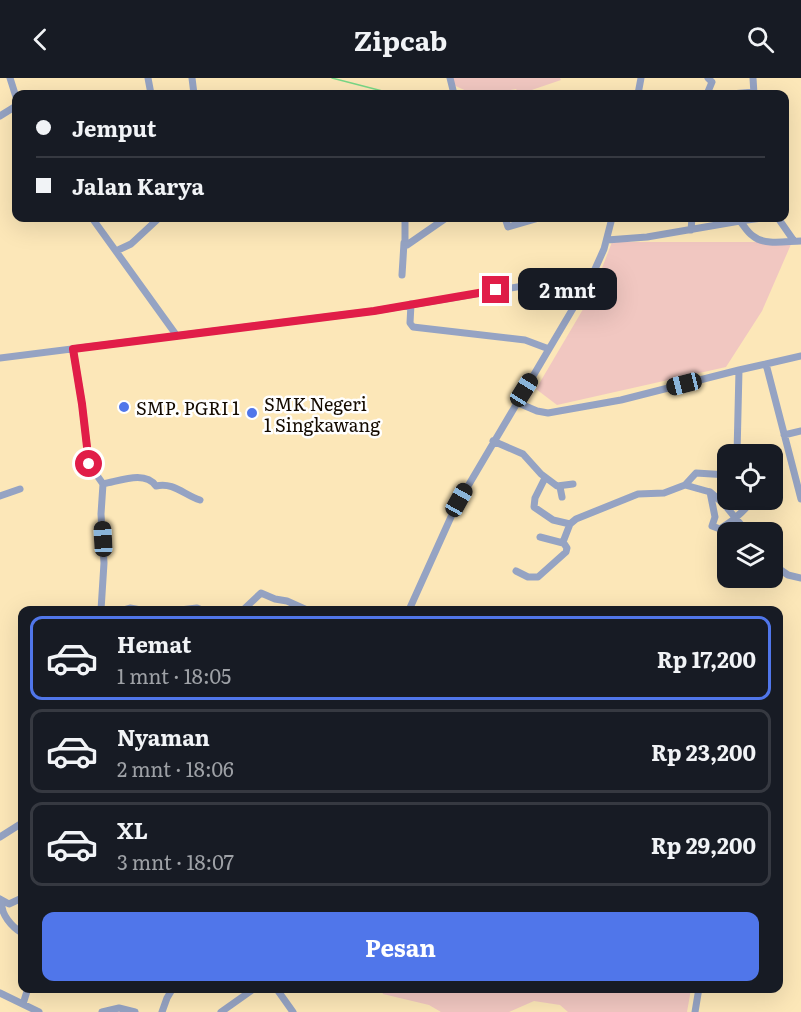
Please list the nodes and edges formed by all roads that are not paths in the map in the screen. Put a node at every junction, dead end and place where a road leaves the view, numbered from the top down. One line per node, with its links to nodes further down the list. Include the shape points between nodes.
1 (95, 222): 16 (street)
2 (155, 222): 16 (street, via 131,244)
3 (405, 222): 15 (street)
4 (440, 222): 15 (street, via 408,245)
5 (506, 222): 6 (street, via 508,226)
6 (524, 222)
7 (611, 222): 13 (street)
8 (692, 222): 12 (street)
9 (735, 222): 12 (street)
10 (741, 222): 14 (street, via 754,238)
11 (781, 222): 14 (street)
12 (691, 230): 13 (street)
13 (607, 240): 18 (street)
14 (797, 241)
15 (404, 243): 17 (street)
16 (116, 251): 20 (street)
17 (402, 275)
18 (591, 278): 19 (street); 22 (street)
19 (411, 304): 20 (street); 22 (street, via 412,327 525,340)
20 (177, 336): 21 (street)
21 (73, 349): 24 (street); 34 (street, via 89,464)
22 (549, 349): 27 (street)
23 (801, 356): 25 (street)
24 (0, 358)
25 (765, 364): 26 (street); 29 (street)
26 (739, 370): 27 (street, via 621,400 548,413); 31 (street)
27 (516, 402): 30 (street)
28 (801, 431): 29 (street)
29 (784, 435): 42 (street)
30 (493, 441): 33 (street, via 523,454); 56 (street, via 444,529)
31 (737, 444)
32 (717, 474): 36 (street, via 696,473)
33 (545, 478): 37 (street); 47 (street, via 534,507 554,520)
34 (103, 484): 43 (street, via 144,477 156,486 177,488); 53 (street)
35 (573, 484): 37 (street)
36 (685, 485): 39 (street); 47 (street, via 664,493 635,495)
37 (560, 487): 41 (street)
38 (20, 489): 40 (street)
39 (710, 492): 45 (street); 45 (street, via 715,517 712,526 720,529)
40 (0, 496)
41 (562, 497)
42 (801, 499)
43 (200, 500)
44 (744, 510): 45 (street)
45 (736, 518): 46 (street)
46 (739, 522)
47 (570, 524): 49 (street)
48 (540, 537): 49 (street)
49 (563, 543): 50 (street, via 567,548 564,555 540,576 532,578)
50 (516, 571)
51 (783, 572): 52 (street)
52 (801, 578)
53 (101, 606)
54 (249, 606): 55 (street, via 260,593)
55 (296, 606)
56 (411, 606)
57 (18, 826): 58 (street)
58 (0, 837)
59 (1, 900): 60 (street, via 9,904); 61 (street, via 2,910)
60 (18, 900)
61 (18, 930)
62 (0, 993): 68 (street)
63 (27, 993): 68 (street)
64 (170, 993): 72 (street)
65 (248, 993): 73 (street)
66 (280, 993): 74 (street)
67 (698, 993): 75 (street)
68 (23, 1005): 69 (street)
69 (39, 1012)
70 (102, 1012): 71 (street, via 119,1008)
71 (135, 1012)
72 (162, 1012)
73 (221, 1012)
74 (293, 1012)
75 (695, 1012)

